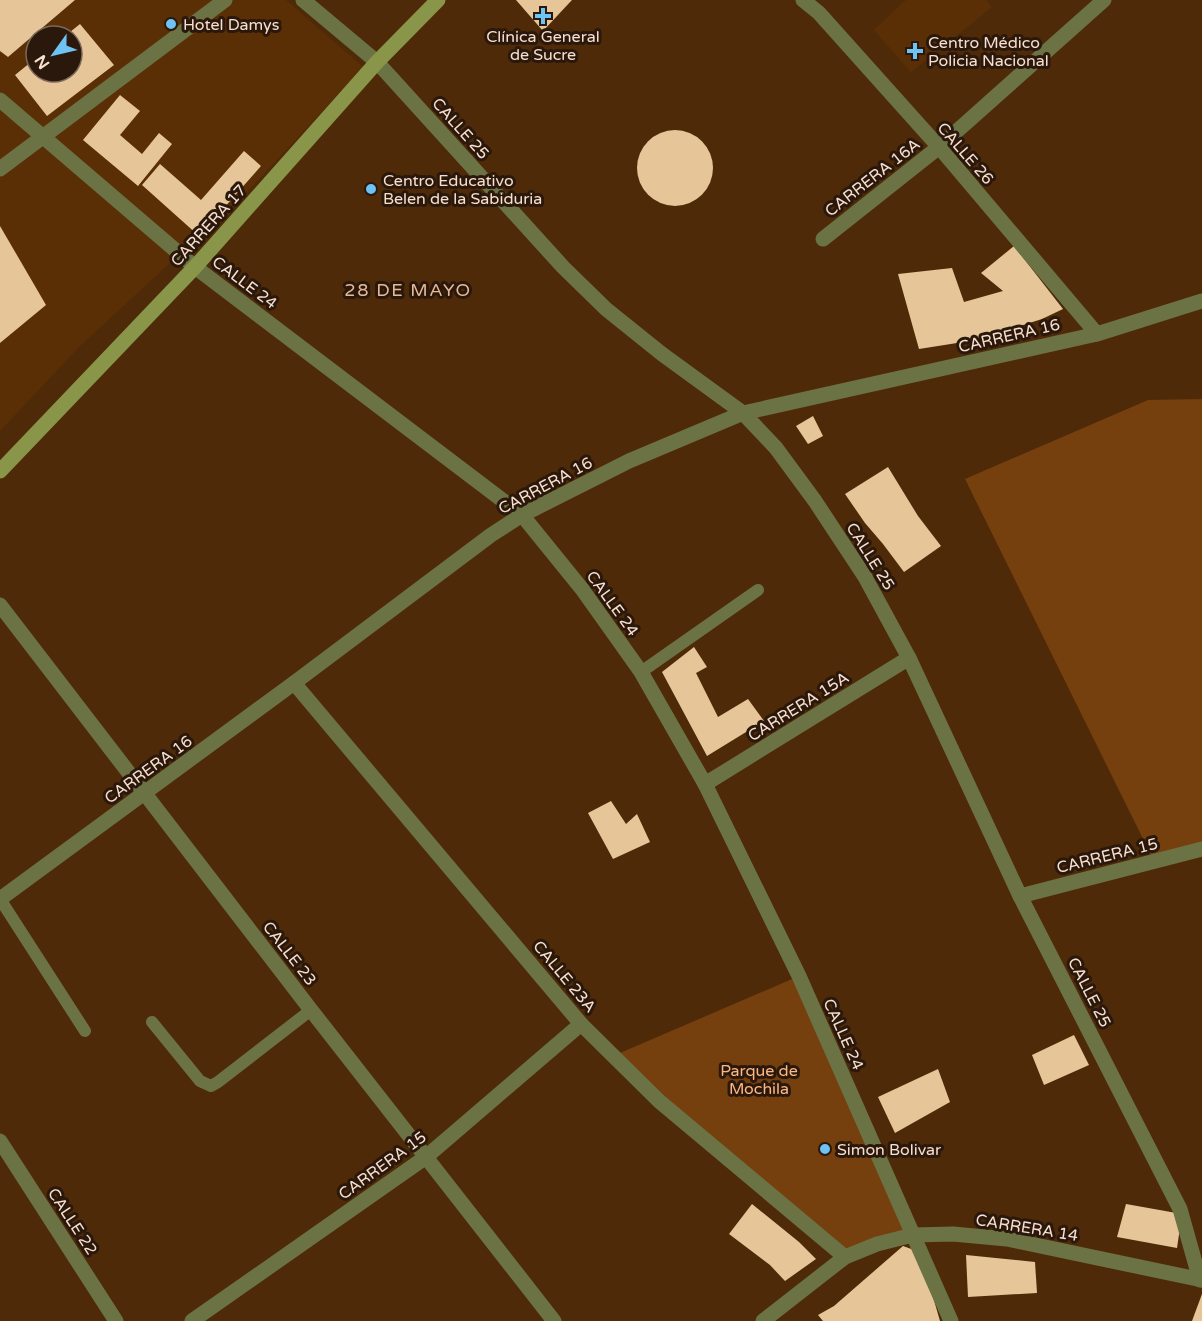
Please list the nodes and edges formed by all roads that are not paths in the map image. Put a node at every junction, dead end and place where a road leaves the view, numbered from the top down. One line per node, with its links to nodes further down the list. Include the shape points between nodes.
1 (225, 0): 8 (street)
2 (303, 0): 6 (street, CALLE 25)
3 (438, 0): 6 (main road, CARRERA 17)
4 (803, 0): 9 (street, CALLE 26)
5 (1104, 0): 9 (street, CARRERA 16A)
6 (376, 62): 12 (main road, CARRERA 17); 15 (street, CALLE 25, via 606,309)
7 (0, 100): 8 (street, CALLE 24)
8 (41, 136): 10 (street); 12 (street, CALLE 24)
9 (939, 147): 11 (street, CARRERA 16A); 14 (street, CALLE 26)
10 (0, 169)
11 (823, 239)
12 (195, 267): 16 (main road, CARRERA 17); 17 (street, CALLE 24)
13 (1202, 301): 14 (street, CARRERA 16)
14 (1098, 334): 15 (street, CARRERA 16)
15 (743, 413): 17 (street, CARRERA 16, via 629,461); 20 (street, CALLE 25, via 776,448 815,501 865,577)
16 (0, 471)
17 (522, 515): 21 (street, CALLE 24, via 582,589); 22 (street, CARRERA 16)
18 (758, 590): 21 (lane)
19 (0, 605): 24 (street, CALLE 23)
20 (909, 658): 23 (street, CARRERA 15A); 26 (street, CALLE 25)
21 (641, 672): 23 (street, CALLE 24)
22 (294, 683): 24 (street, CARRERA 16); 30 (street, CALLE 23A)
23 (705, 784): 34 (street, CALLE 24, via 799,976)
24 (144, 794): 27 (street, CARRERA 16); 28 (street, CALLE 23)
25 (1202, 849): 26 (street, CARRERA 15)
26 (1020, 896): 36 (street, CALLE 25, via 1180,1209)
27 (0, 899): 31 (lane)
28 (311, 1010): 29 (lane, via 211,1086 200,1081); 33 (street, CALLE 23)
29 (152, 1022)
30 (581, 1024): 33 (street, CARRERA 15); 35 (street, CALLE 23A, via 659,1101)
31 (85, 1031)
32 (0, 1141): 37 (street, CALLE 22)
33 (426, 1157): 38 (street, CARRERA 15); 39 (street, CALLE 23)
34 (913, 1235): 35 (street, CARRERA 14); 36 (street, CARRERA 14, via 1007,1239); 41 (street, CALLE 24)
35 (845, 1257): 40 (street, CARRERA 14)
36 (1201, 1280)
37 (116, 1321)
38 (192, 1321)
39 (554, 1321)
40 (763, 1321)
41 (951, 1321)

